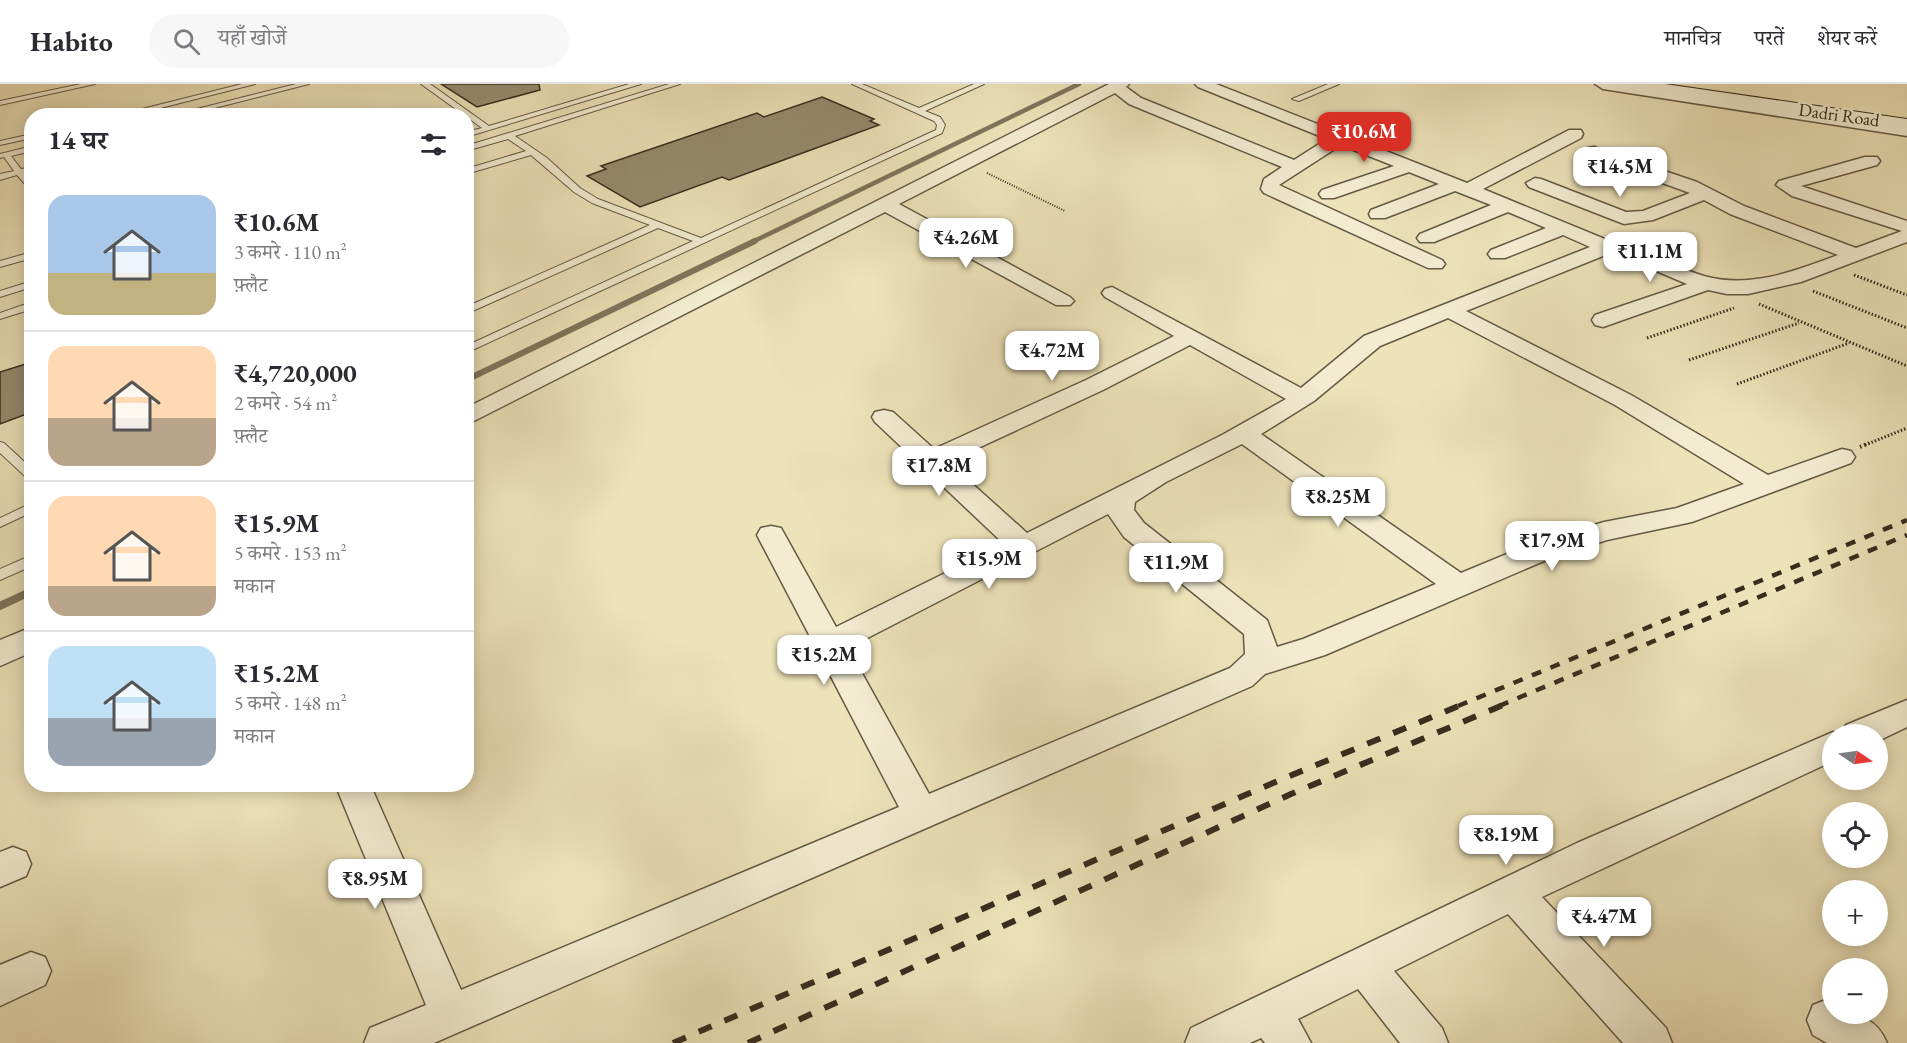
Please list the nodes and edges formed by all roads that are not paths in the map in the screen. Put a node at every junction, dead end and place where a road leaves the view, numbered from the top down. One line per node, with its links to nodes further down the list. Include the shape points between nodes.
1 (91, 84): 18 (lane)
2 (251, 84): 16 (lane)
3 (305, 84): 20 (lane)
4 (425, 84): 21 (lane)
5 (637, 84): 26 (lane)
6 (676, 84): 30 (lane)
7 (856, 84): 22 (lane)
8 (980, 84): 22 (lane)
9 (1203, 84): 32 (street)
10 (1335, 84): 17 (lane)
11 (1603, 84): 27 (street)
12 (1629, 84): 25 (street, Dadri Road)
13 (1661, 84): 23 (street, Dadri Road)
14 (1690, 84): 23 (street)
15 (1119, 85): 41 (street, via 1135,101); 51 (street)
16 (233, 86): 19 (lane)
17 (1296, 99)
18 (0, 104)
19 (148, 108)
20 (205, 108)
21 (459, 108)
22 (919, 111): 59 (lane, via 937,120 941,125 939,131)
23 (1907, 117)
24 (474, 118): 26 (lane)
25 (1907, 125)
26 (489, 129): 28 (lane)
27 (1907, 131)
28 (474, 133)
29 (1575, 134): 48 (street)
30 (509, 136): 34 (lane); 36 (lane)
31 (24, 138): 33 (lane)
32 (1341, 138): 40 (street); 41 (street)
33 (0, 143)
34 (474, 147)
35 (24, 150): 38 (lane)
36 (533, 152): 42 (lane); 54 (lane, via 595,201)
37 (1594, 152): 49 (street)
38 (3, 155): 44 (lane)
39 (1871, 161): 55 (street, via 1785,186)
40 (1411, 166): 48 (street); 50 (street)
41 (1296, 167): 65 (street, via 1270,183 1270,189)
42 (474, 170)
43 (24, 171): 44 (lane)
44 (19, 173): 45 (lane); 46 (lane)
45 (0, 177)
46 (24, 180)
47 (1535, 183): 49 (street, via 1624,218 1646,216)
48 (1463, 187): 52 (street); 53 (street)
49 (1705, 193): 62 (street, via 1737,210)
50 (1328, 194)
51 (886, 205): 70 (street); 79 (street)
52 (1508, 205): 56 (street); 58 (street)
53 (1378, 214)
54 (659, 224): 59 (lane); 71 (lane)
55 (1907, 226)
56 (1564, 228): 60 (street); 61 (street)
57 (1907, 236): 62 (street)
58 (1427, 238)
59 (700, 241): 77 (lane)
60 (1611, 249): 66 (street); 73 (street)
61 (1498, 254)
62 (1855, 254): 66 (street, via 1783,280)
63 (24, 257): 64 (lane)
64 (0, 264)
65 (1435, 264)
66 (1718, 285): 75 (street)
67 (24, 286): 69 (lane)
68 (1112, 293): 76 (street)
69 (0, 294)
70 (1063, 301)
71 (474, 307)
72 (24, 308): 74 (lane)
73 (1448, 310): 78 (street, via 1372,341); 86 (street, via 1623,400)
74 (0, 316)
75 (1603, 320)
76 (1190, 336): 78 (street); 84 (street, via 1135,367)
77 (474, 346)
78 (1302, 398): 81 (street)
79 (474, 414)
80 (884, 417): 84 (street)
81 (1243, 433): 87 (street); 94 (street)
82 (0, 446): 85 (lane)
83 (1842, 457): 86 (street)
84 (931, 460): 91 (street)
85 (24, 468)
86 (1765, 485): 94 (street, via 1682,516 1573,541)
87 (1128, 494): 91 (street); 98 (street, via 1121,504 1121,514 1127,522 1256,628 1262,652)
88 (24, 511): 89 (lane)
89 (0, 523)
90 (771, 536): 96 (street)
91 (1023, 545): 96 (street)
92 (24, 564): 93 (lane)
93 (0, 575)
94 (1459, 586): 98 (street, via 1314,647)
95 (24, 642): 97 (street)
96 (829, 644): 103 (street)
97 (0, 654)
98 (1257, 665): 103 (street, via 1241,677)
99 (1907, 713): 100 (street)
100 (1882, 724)
101 (1822, 751): 104 (street)
102 (355, 792): 106 (street)
103 (921, 814): 106 (street)
104 (1514, 893): 105 (street); 112 (street)
105 (1364, 966): 108 (street); 111 (street)
106 (450, 1014): 109 (street)
107 (1835, 1024): 113 (street)
108 (1279, 1028): 110 (street)
109 (385, 1043)
110 (1206, 1043)
111 (1427, 1043)
112 (1651, 1043)
113 (1866, 1043)

